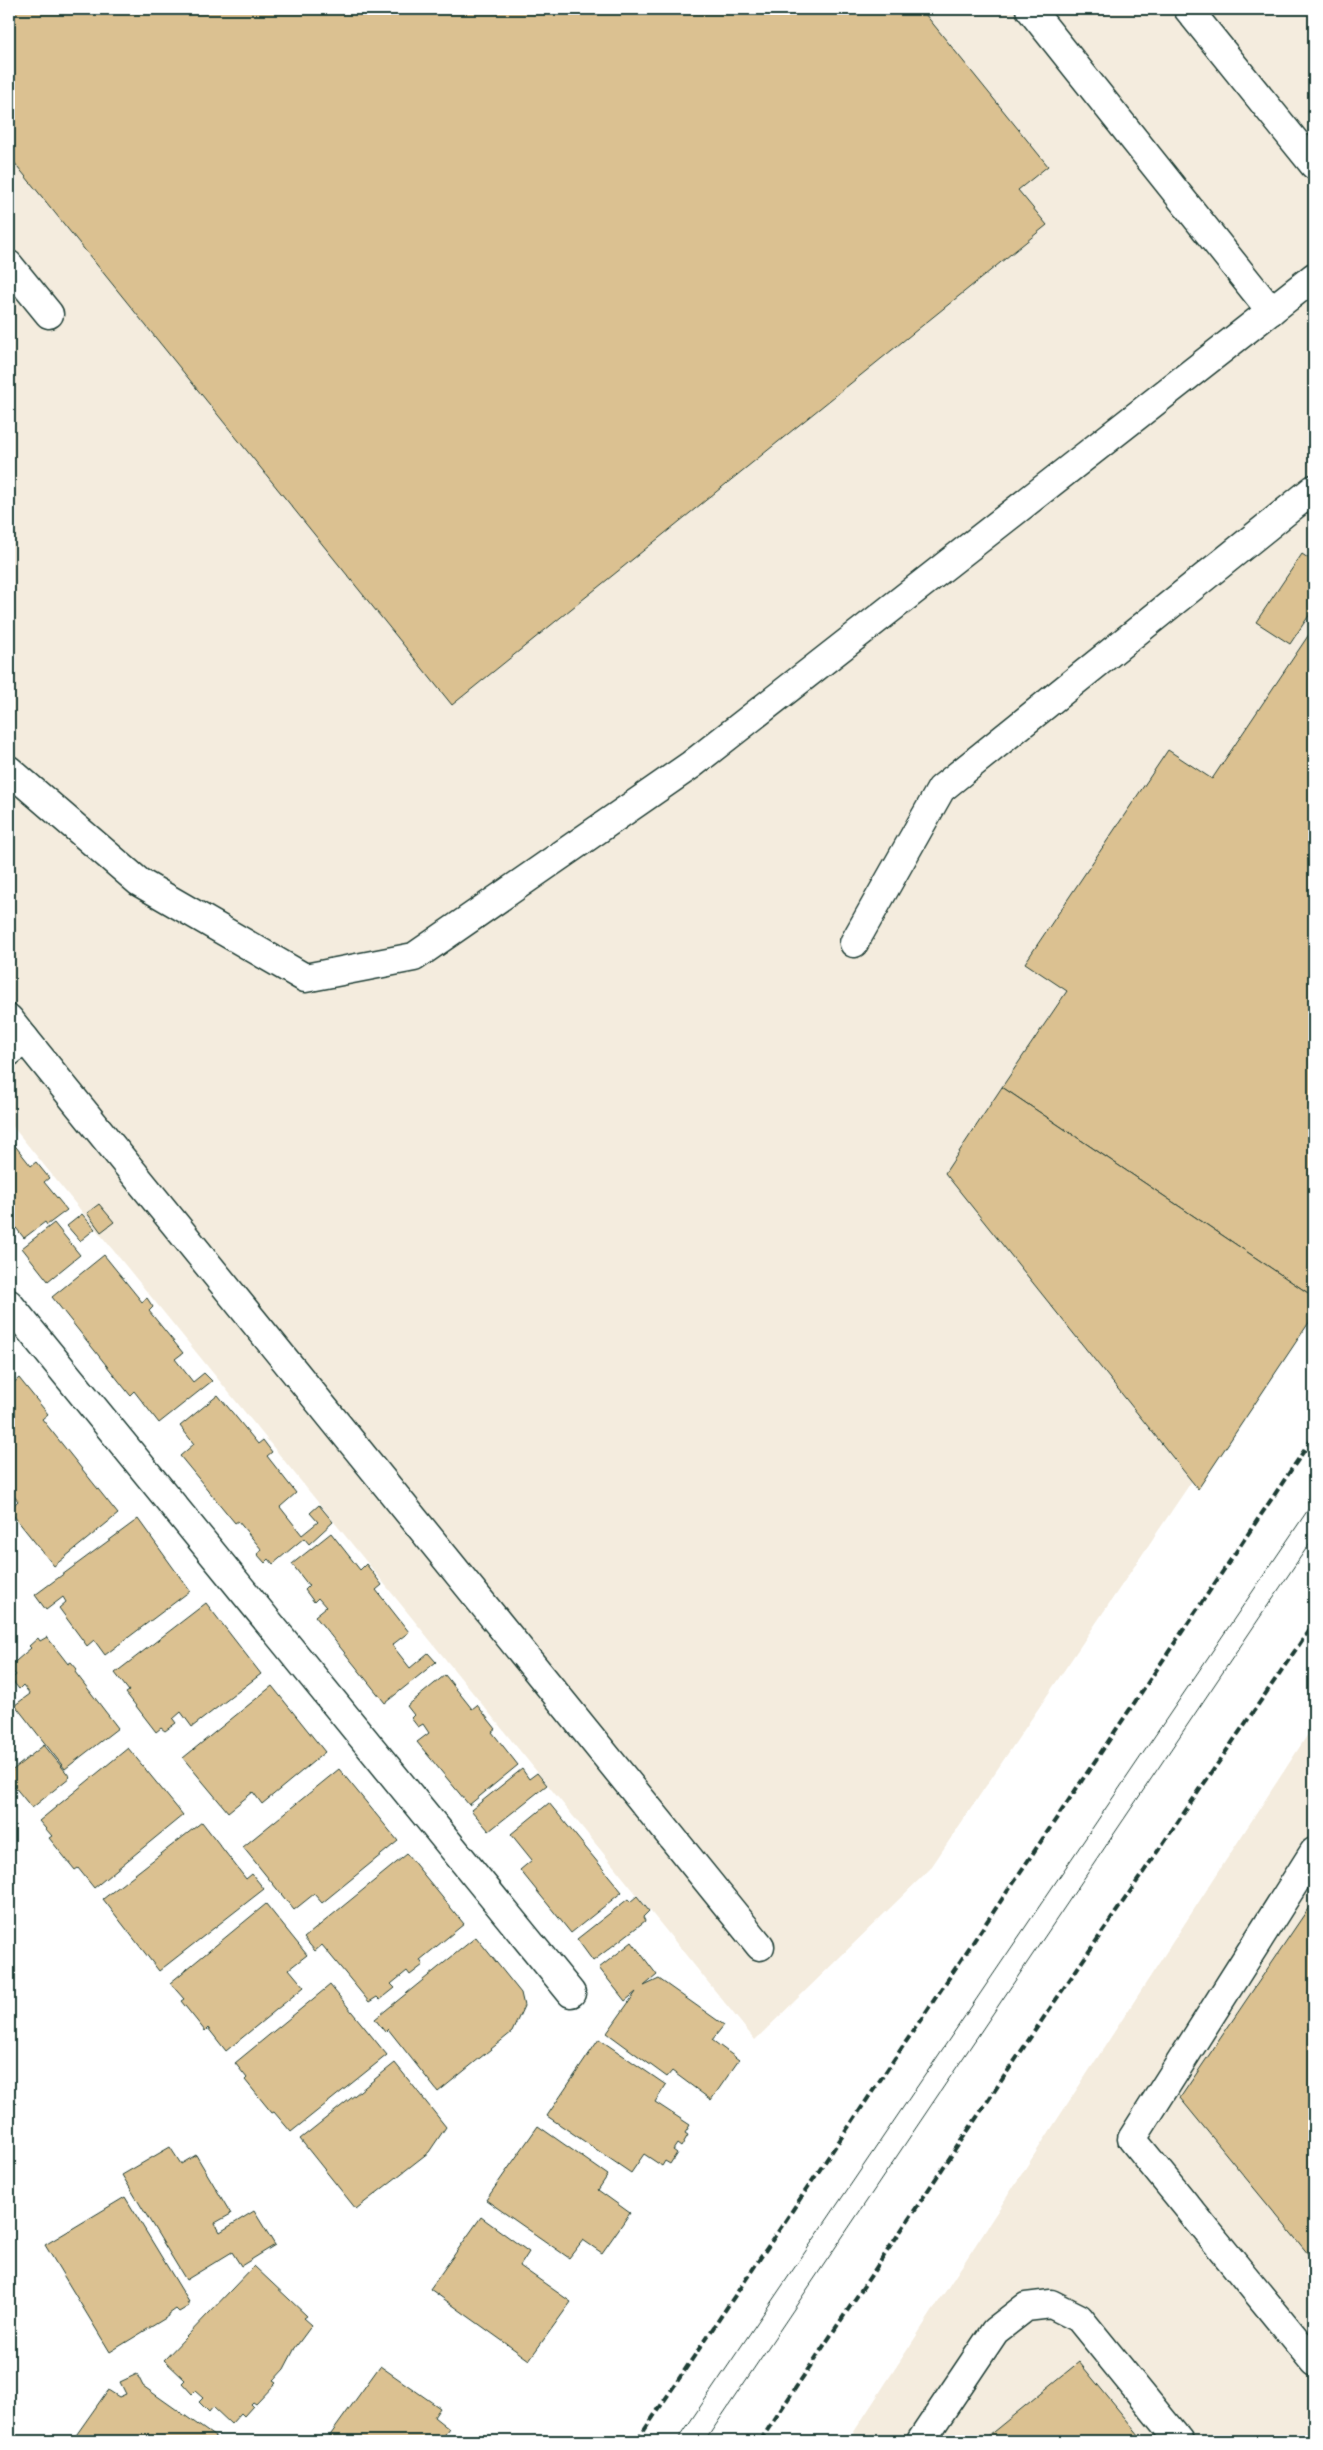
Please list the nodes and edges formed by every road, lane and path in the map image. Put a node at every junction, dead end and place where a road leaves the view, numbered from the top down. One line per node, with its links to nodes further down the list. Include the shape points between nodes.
1 (1030, 9): 6 (street)
2 (1188, 9): 3 (street)
3 (1314, 166)
4 (9, 265): 7 (street)
5 (1314, 278): 6 (street)
6 (1271, 310): 9 (street, via 691,765 414,957 305,978 139,882)
7 (49, 314)
8 (1314, 489): 10 (street, via 941,788)
9 (9, 770)
10 (854, 943)
11 (14, 1036): 14 (street)
12 (9, 1304): 15 (street)
13 (1314, 1852): 16 (street, via 1132,2139)
14 (760, 1946)
15 (571, 1993)
16 (1314, 2362)
17 (921, 2441): 18 (street, via 996,2331 1026,2308 1051,2304 1079,2318)
18 (1179, 2441)

